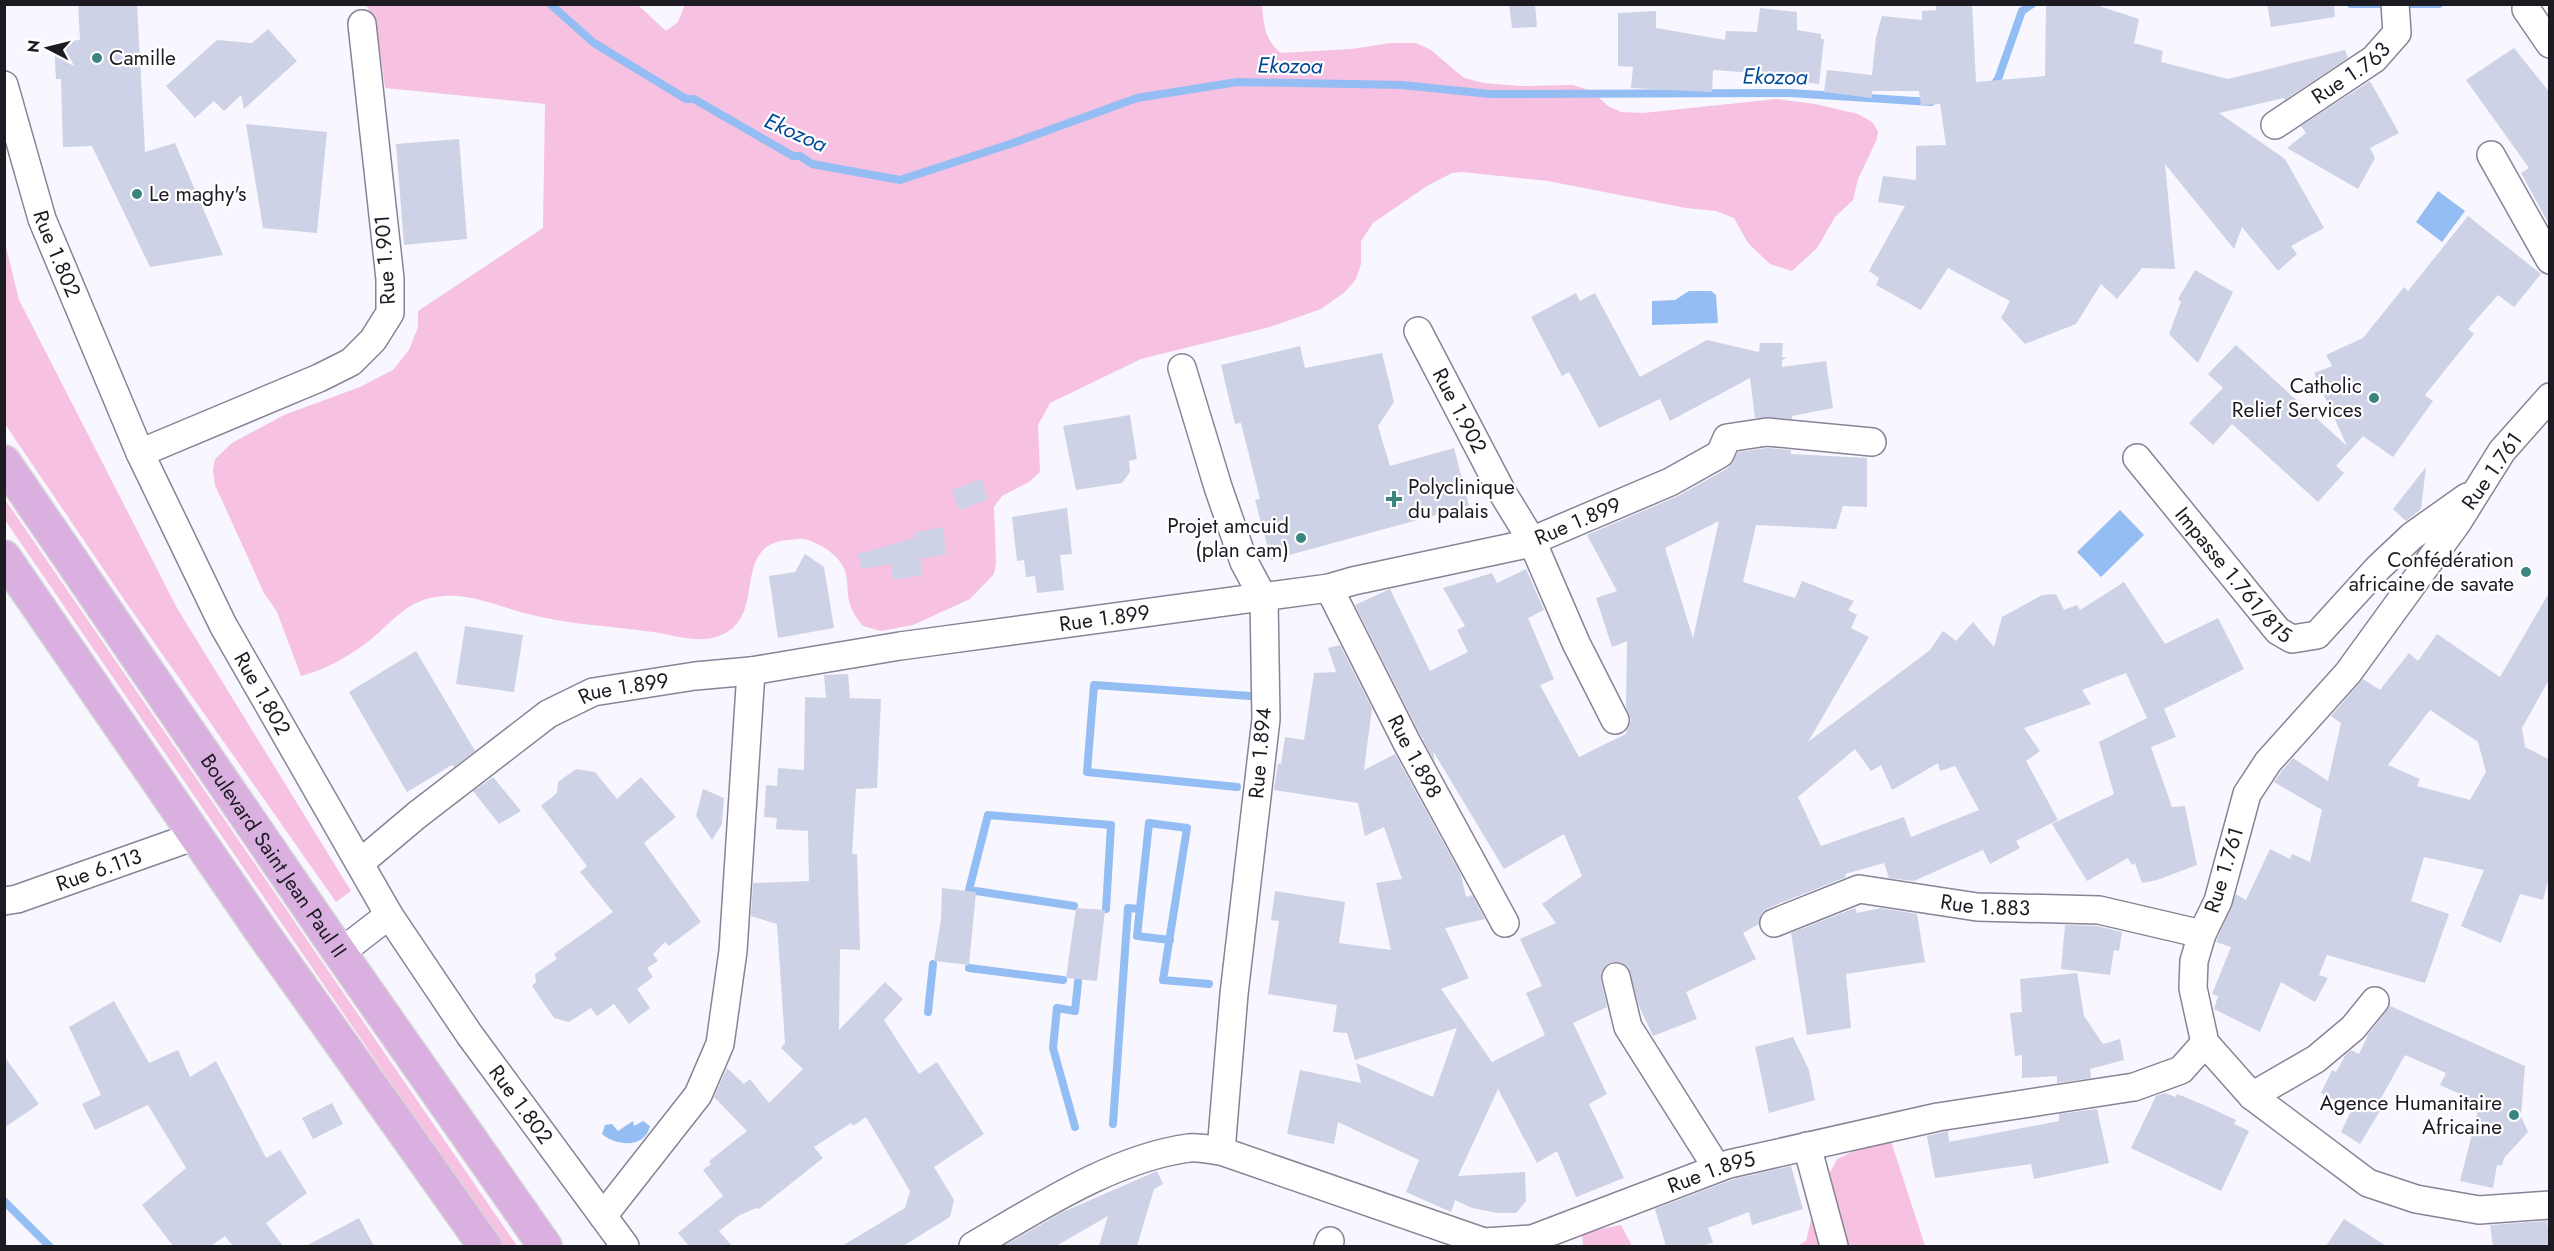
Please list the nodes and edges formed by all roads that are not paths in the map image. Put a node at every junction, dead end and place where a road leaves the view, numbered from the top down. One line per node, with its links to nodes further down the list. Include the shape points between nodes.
1 (2395, 4): 6 (street, Rue 1.763, via 2397,33 2374,59)
2 (2526, 9): 4 (street)
3 (362, 24): 13 (street, Rue 1.901, via 390,279 390,313 373,340 351,362)
4 (2550, 44)
5 (4, 85): 13 (street, Rue 1.802, via 42,219)
6 (2275, 125)
7 (2491, 155): 8 (street)
8 (2550, 260)
9 (1418, 331): 17 (street, Rue 1.902)
10 (1182, 369): 20 (street, Rue 1.894, via 1244,562)
11 (2550, 397): 16 (street, Rue 1.761, via 2502,451)
12 (1872, 442): 17 (street, Rue 1.899, via 1767,432 1727,438 1720,454 1670,482)
13 (140, 453): 24 (street, Rue 1.802, via 223,626)
14 (2137, 458): 16 (street, Impasse 1.761/815, via 2278,631 2292,639 2317,635 2412,536)
15 (4, 462): 30 (main road, Boulevard Saint Jean Paul II)
16 (2478, 489): 29 (street, Rue 1.761, via 2348,673 2268,762 2247,795 2218,901)
17 (1532, 541): 19 (street, Rue 1.899); 22 (street, Rue 1.902)
18 (6, 564): 23 (main road)
19 (1329, 588): 20 (street, Rue 1.899); 28 (street, Rue 1.898)
20 (1264, 599): 21 (street, Rue 1.899, via 900,646); 36 (street, Rue 1.894, via 1266,719 1234,994)
21 (751, 671): 24 (street, Rue 1.899, via 593,692 548,714); 39 (street, via 733,951 720,1044 698,1095)
22 (1615, 720)
23 (195, 836): 25 (street, Rue 6.113); 40 (main road)
24 (360, 863): 26 (street, Rue 1.802)
25 (4, 901)
26 (389, 915): 30 (street); 39 (street, Rue 1.802, via 469,1034)
27 (1774, 923): 29 (street, Rue 1.883, via 1859,889 1977,907 2099,910)
28 (1505, 924)
29 (2202, 934): 33 (street, Rue 1.761, via 2194,961 2193,988)
30 (339, 953): 41 (main road, Boulevard Saint Jean Paul II)
31 (1616, 977): 37 (street, via 1628,1027)
32 (2375, 1000): 34 (street, via 2353,1028 2316,1059)
33 (2205, 1043): 34 (street, Rue 1.761); 35 (street, Rue 1.895, via 2181,1070 2134,1087 1938,1117)
34 (2252, 1096): 38 (street, Rue 1.761, via 2368,1183 2416,1199 2479,1210)
35 (1807, 1146): 37 (street, Rue 1.895); 44 (street)
36 (1221, 1151): 37 (street, Rue 1.895, via 1484,1242 1532,1239); 43 (street, Rue 1.895, via 1191,1148 1124,1163)
37 (1717, 1168)
38 (2550, 1205)
39 (603, 1216): 42 (street, Rue 1.802)
40 (485, 1246)
41 (545, 1246)
42 (625, 1246)
43 (973, 1246)
44 (1834, 1246)

